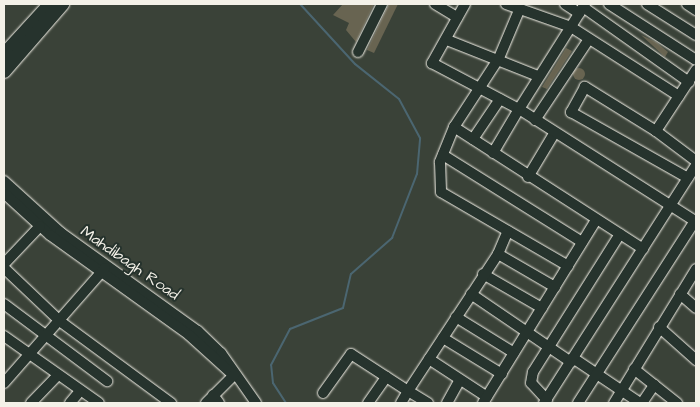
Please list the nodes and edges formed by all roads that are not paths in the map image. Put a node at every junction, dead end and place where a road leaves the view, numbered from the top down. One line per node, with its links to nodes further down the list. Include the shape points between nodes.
1 (51, 4): 20 (highway)
2 (62, 4): 24 (highway)
3 (382, 4): 19 (street)
4 (436, 4): 14 (street)
5 (465, 4): 14 (street)
6 (506, 4): 11 (street)
7 (565, 4): 12 (street)
8 (609, 4): 22 (street)
9 (647, 4): 16 (street)
10 (687, 4): 13 (street)
11 (520, 8): 15 (street); 21 (street)
12 (582, 8): 15 (street); 26 (street)
13 (696, 10)
14 (457, 17): 18 (street)
15 (571, 27): 17 (street); 25 (street)
16 (696, 36)
17 (589, 39): 28 (street); 31 (street)
18 (447, 40): 21 (street); 27 (street, via 432,63)
19 (358, 52)
20 (4, 55)
21 (499, 58): 25 (street); 27 (street)
22 (696, 60)
23 (696, 70): 26 (street)
24 (4, 71)
25 (538, 76): 30 (street)
26 (689, 82): 28 (street)
27 (476, 87): 29 (street); 32 (street)
28 (679, 96): 33 (street)
29 (500, 99): 30 (street); 35 (street)
30 (519, 109): 31 (street); 36 (street)
31 (535, 120): 34 (street)
32 (454, 127): 35 (street); 37 (street)
33 (656, 131): 38 (street); 40 (street, via 585,87 571,112)
34 (555, 132): 39 (street); 43 (street)
35 (473, 139): 36 (street)
36 (493, 153): 39 (street)
37 (443, 155): 47 (street, via 441,192); 49 (street)
38 (696, 163): 40 (street)
39 (528, 177): 45 (street)
40 (688, 178): 43 (street)
41 (4, 180): 55 (street, Mahdibagh Road)
42 (4, 193): 46 (street, Mahdibagh Road)
43 (670, 207): 44 (street); 50 (street)
44 (695, 219): 80 (street)
45 (596, 220): 48 (street); 49 (street)
46 (40, 226): 52 (street); 55 (street, Mahdibagh Road)
47 (508, 231): 51 (street); 53 (street)
48 (620, 234): 50 (street); 71 (street)
49 (582, 242): 53 (street)
50 (643, 248): 75 (street)
51 (498, 254): 57 (street); 58 (street)
52 (4, 264)
53 (568, 266): 58 (street)
54 (4, 268): 65 (street)
55 (104, 269): 65 (street); 79 (street, Mahdibagh Road, via 198,330 221,353)
56 (696, 269): 60 (street)
57 (483, 274): 59 (street); 62 (street)
58 (555, 287): 62 (street)
59 (470, 294): 64 (street); 67 (street)
60 (680, 294): 63 (street); 66 (street)
61 (4, 304): 69 (street)
62 (542, 308): 67 (street)
63 (696, 308)
64 (456, 317): 68 (street); 72 (street)
65 (61, 322): 69 (street); 97 (street)
66 (660, 327): 76 (street); 77 (street)
67 (527, 332): 71 (street); 72 (street)
68 (443, 338): 74 (street); 78 (street)
69 (46, 339): 73 (street); 84 (street)
70 (5, 340): 73 (street)
71 (548, 346): 75 (street); 93 (street, via 531,379)
72 (514, 353): 78 (street)
73 (28, 357): 81 (street); 85 (street)
74 (429, 359): 83 (street); 89 (street)
75 (572, 360): 80 (street); 93 (street)
76 (696, 360)
77 (634, 369): 86 (street); 87 (street)
78 (502, 374): 92 (street)
79 (234, 375): 91 (street); 99 (street, Mahdibagh Road)
80 (600, 375): 87 (street); 104 (street)
81 (57, 376): 88 (street); 94 (street)
82 (386, 377): 89 (street); 90 (street, via 351,354); 100 (street)
83 (460, 380): 92 (street); 103 (street)
84 (107, 381)
85 (4, 383)
86 (654, 385): 106 (street); 107 (street)
87 (623, 389): 105 (street); 106 (street)
88 (80, 391): 95 (street); 96 (street)
89 (408, 391): 101 (street); 102 (street)
90 (323, 393)
91 (216, 399): 98 (street)
92 (485, 400)
93 (546, 401)
94 (32, 403)
95 (70, 403)
96 (99, 403)
97 (171, 403)
98 (206, 403)
99 (256, 403)
100 (368, 403)
101 (401, 403)
102 (428, 403)
103 (447, 403)
104 (578, 403)
105 (614, 403)
106 (641, 403)
107 (676, 403)

